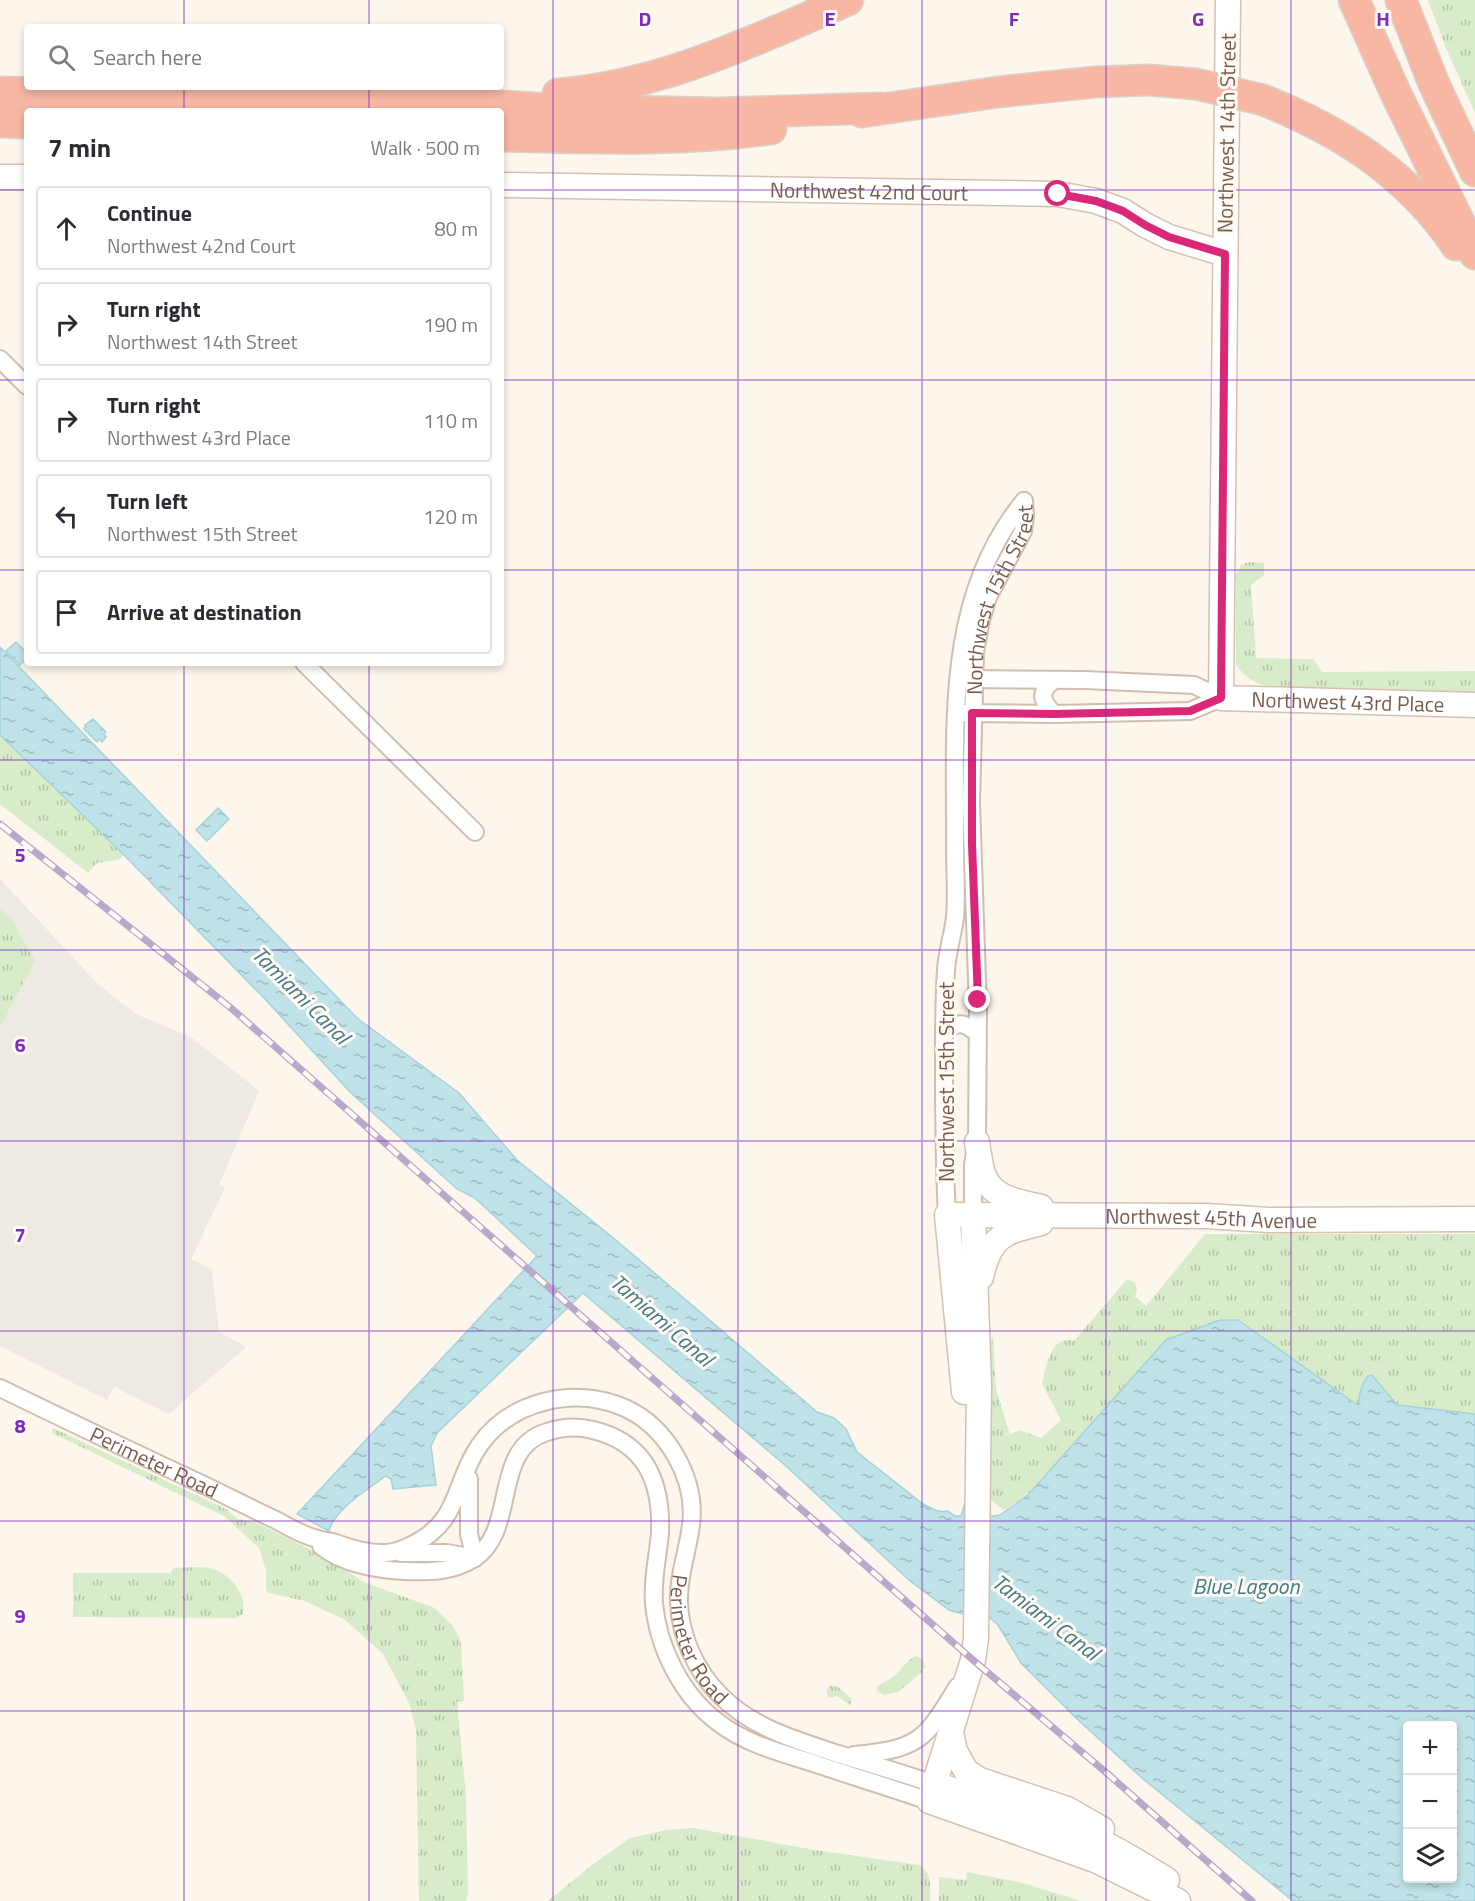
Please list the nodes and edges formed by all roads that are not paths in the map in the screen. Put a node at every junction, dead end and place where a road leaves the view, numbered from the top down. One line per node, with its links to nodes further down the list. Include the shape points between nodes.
1 (848, 0): 6 (highway, via 715,57 657,77 589,91)
2 (1228, 0): 15 (street, Northwest 14th Street)
3 (1354, 0): 16 (highway)
4 (1401, 0): 11 (highway, via 1434,84)
5 (0, 92): 6 (highway)
6 (451, 103): 7 (highway, via 720,113)
7 (880, 108): 10 (highway, via 735,134 651,138); 17 (highway, bridge, via 1095,82 1149,80 1196,84 1263,100 1340,135 1380,163 1433,215)
8 (0, 122): 9 (highway)
9 (24, 123)
10 (504, 136)
11 (1475, 171)
12 (0, 177): 13 (street)
13 (24, 177)
14 (504, 185): 15 (street, Northwest 42nd Court, via 1058,194 1096,201 1169,237)
15 (1225, 254): 23 (street, Northwest 14th Street)
16 (1475, 254)
17 (1475, 272)
18 (0, 359): 19 (street)
19 (24, 383)
20 (307, 666): 27 (street)
21 (966, 679): 21 (street, Northwest 15th Street, via 981,620 1000,572 1023,531 1024,501 1005,525 972,598 961,646); 22 (street, Northwest 43rd Place); 25 (street, Northwest 15th Street)
22 (1054, 680): 23 (street, Northwest 43rd Place, via 1194,685); 26 (street, via 1044,688 1043,697)
23 (1221, 698): 24 (street, Northwest 43rd Place); 26 (street, Northwest 43rd Place, via 1190,711)
24 (1475, 705)
25 (964, 713): 26 (street, Northwest 43rd Place); 28 (street, Northwest 15th Street, via 955,916 946,968); 29 (street, Northwest 15th Street)
26 (1054, 714)
27 (474, 832)
28 (944, 1032): 29 (street, via 961,1024); 31 (street, Northwest 15th Street)
29 (977, 1033): 30 (street, Northwest 15th Street)
30 (977, 1142): 32 (street, Northwest 15th Street); 33 (street, via 982,1173 997,1192 1017,1202)
31 (947, 1215): 32 (street, Northwest 45th Avenue); 38 (street, Northwest 15th Street)
32 (973, 1215): 33 (street, Northwest 45th Avenue); 35 (street, Northwest 15th Street)
33 (1075, 1216): 34 (street, Northwest 45th Avenue); 35 (street, via 1011,1232 998,1240 986,1256)
34 (1475, 1219)
35 (976, 1303): 38 (street, Northwest 15th Street)
36 (0, 1388): 39 (street, Perimeter Road)
37 (470, 1464): 40 (street, Perimeter Road, via 446,1518 421,1540); 41 (street, via 468,1517); 44 (street, Perimeter Road, via 480,1445 508,1418 549,1400 569,1397 609,1401 647,1421 671,1448 686,1479 690,1498 691,1525 679,1603 686,1643 695,1661 720,1696 750,1719 782,1736)
38 (978, 1502): 42 (street, Northwest 15th Street)
39 (309, 1537): 40 (street, Perimeter Road, via 367,1552); 41 (street, Perimeter Road, via 342,1558 392,1571 450,1570)
40 (389, 1553): 41 (street, via 447,1553)
41 (475, 1558): 45 (street, Perimeter Road, via 494,1537 513,1465 530,1441 543,1433 575,1427 626,1443 642,1458 658,1492 660,1532 654,1602 658,1628 679,1678 697,1702 719,1723 748,1741)
42 (975, 1649): 43 (street, Northwest 15th Street); 44 (street, via 936,1723 924,1734 900,1749)
43 (951, 1733): 45 (street, Northwest 15th Street); 46 (street, via 966,1771 980,1780 1075,1813 1122,1842)
44 (843, 1755): 45 (street, Perimeter Road)
45 (932, 1792): 46 (street, Perimeter Road, via 1063,1826 1121,1851); 47 (street, Perimeter Road, via 1095,1860)
46 (1166, 1879): 48 (street, Perimeter Road)
47 (1178, 1901)
48 (1191, 1901)

